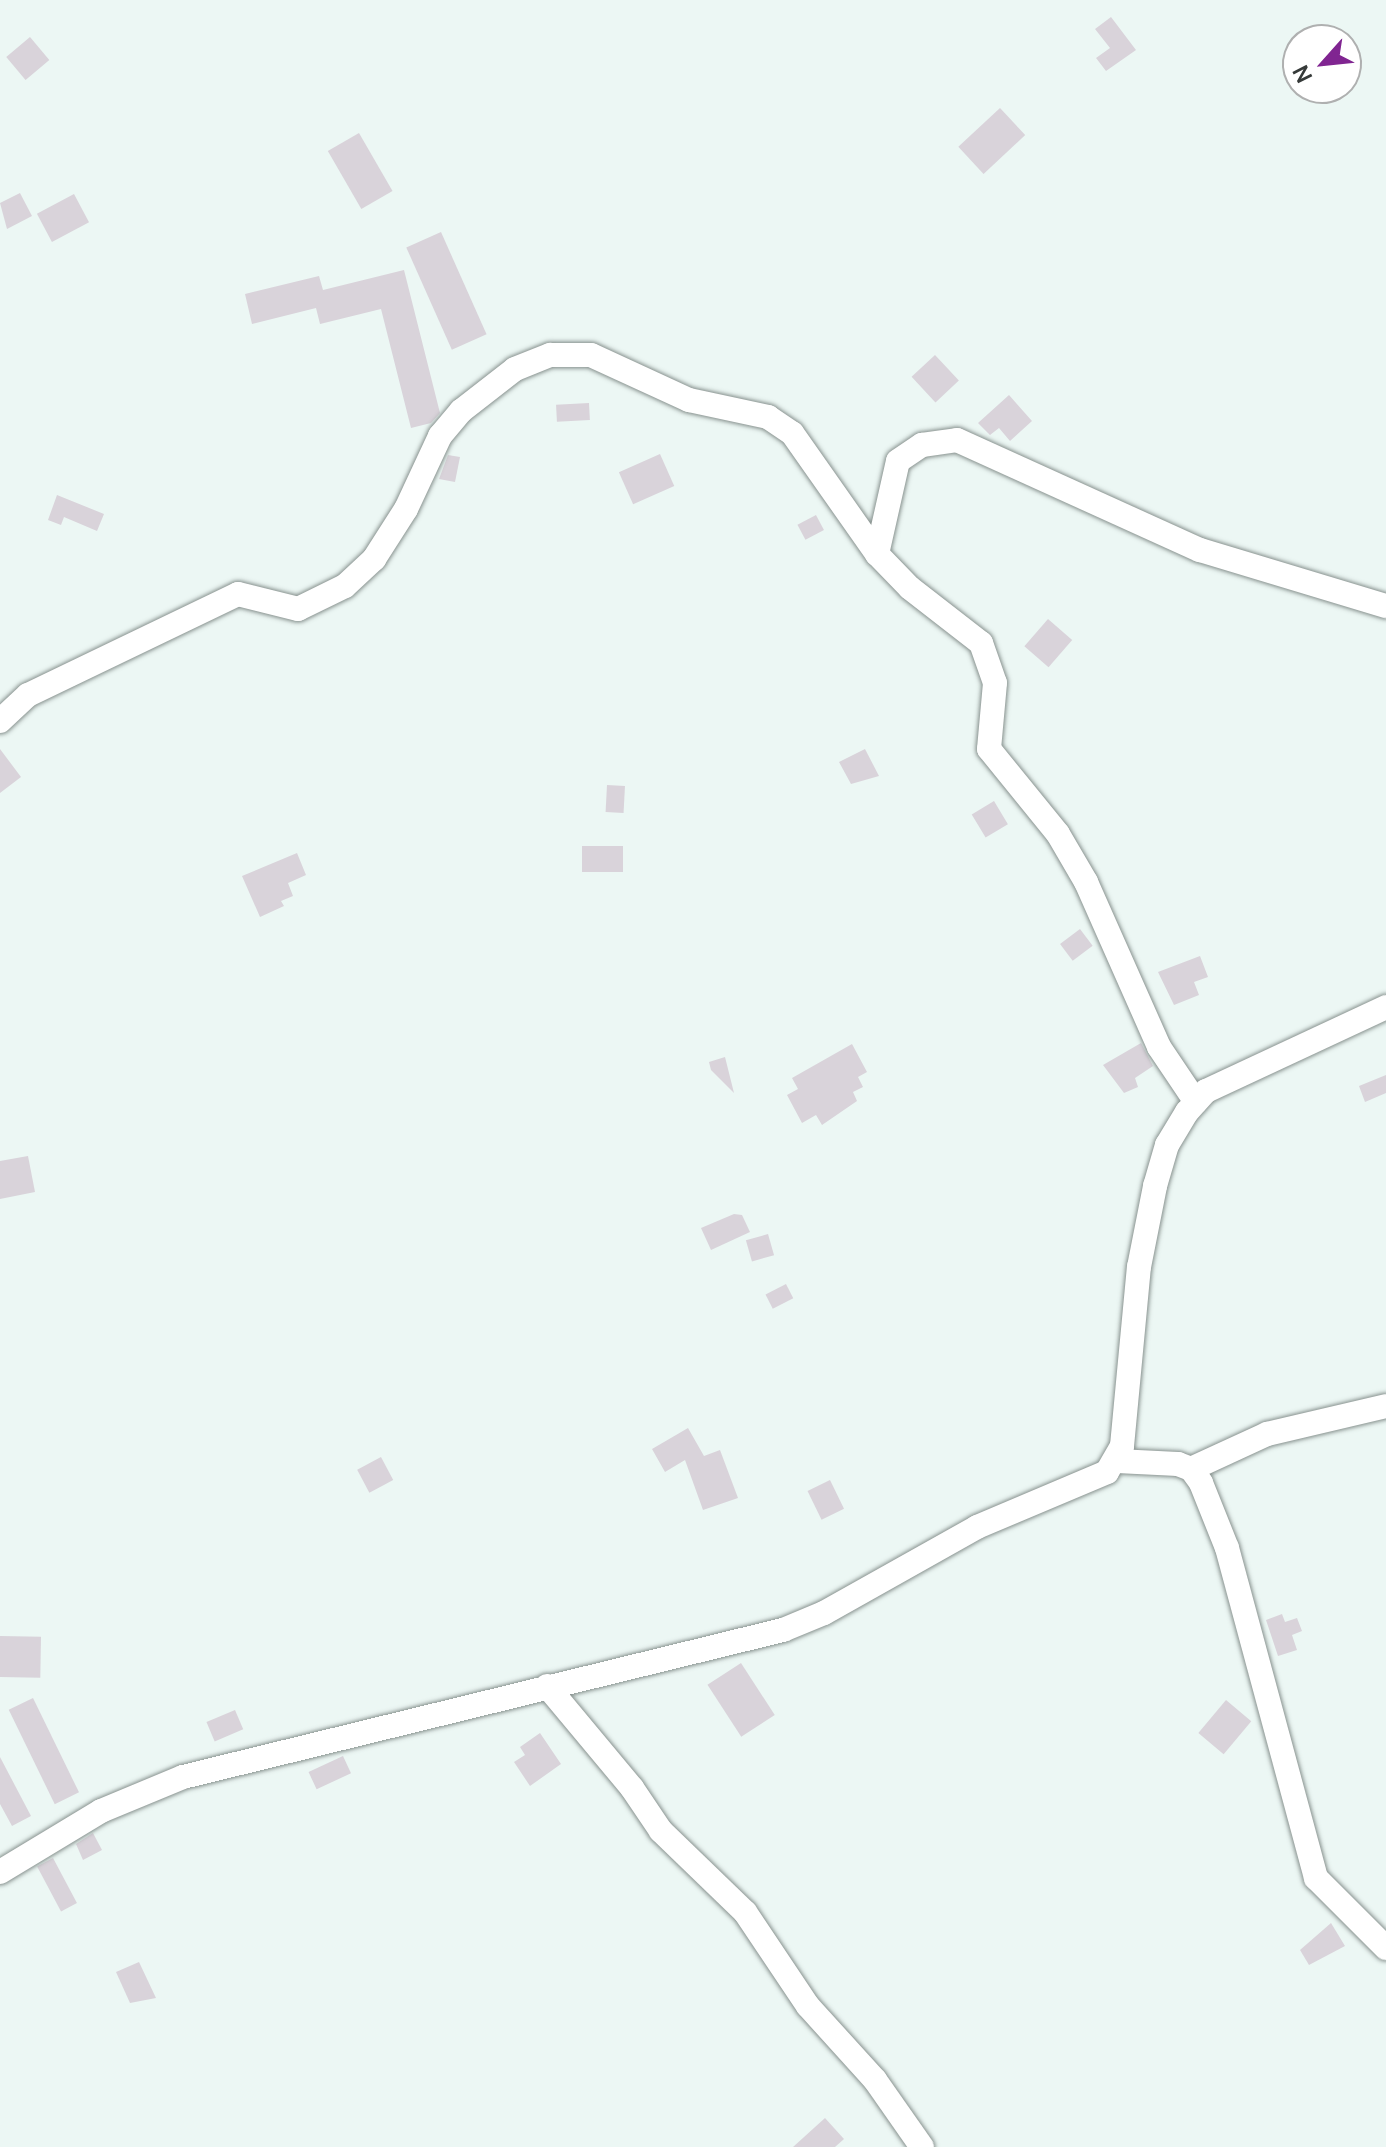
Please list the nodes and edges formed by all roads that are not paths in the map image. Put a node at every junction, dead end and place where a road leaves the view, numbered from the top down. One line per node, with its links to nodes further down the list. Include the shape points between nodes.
1 (877, 554): 2 (street, via 898,461 922,445 957,440 1200,550); 3 (street, via 811,455 768,417 689,400 591,355 550,355 515,369 461,411 440,436 406,509 374,559 345,586 298,609 279,609 255,594 238,594 28,695); 5 (street, via 910,588 981,643 995,683 989,749 1058,834 1086,882 1159,1047)
2 (1386, 606)
3 (0, 721)
4 (1386, 1007): 5 (street, via 1206,1091)
5 (1196, 1102): 7 (street, via 1167,1145 1155,1186 1139,1267)
6 (1386, 1406): 8 (street, via 1267,1434)
7 (1117, 1461): 8 (street); 9 (street, via 1107,1472 977,1527 837,1606 783,1630)
8 (1191, 1469): 11 (street, via 1227,1548 1316,1878)
9 (547, 1686): 10 (street, via 183,1777 101,1811); 12 (street, via 661,1831 745,1912 808,2006 875,2080)
10 (0, 1872)
11 (1386, 1948)
12 (922, 2147)

